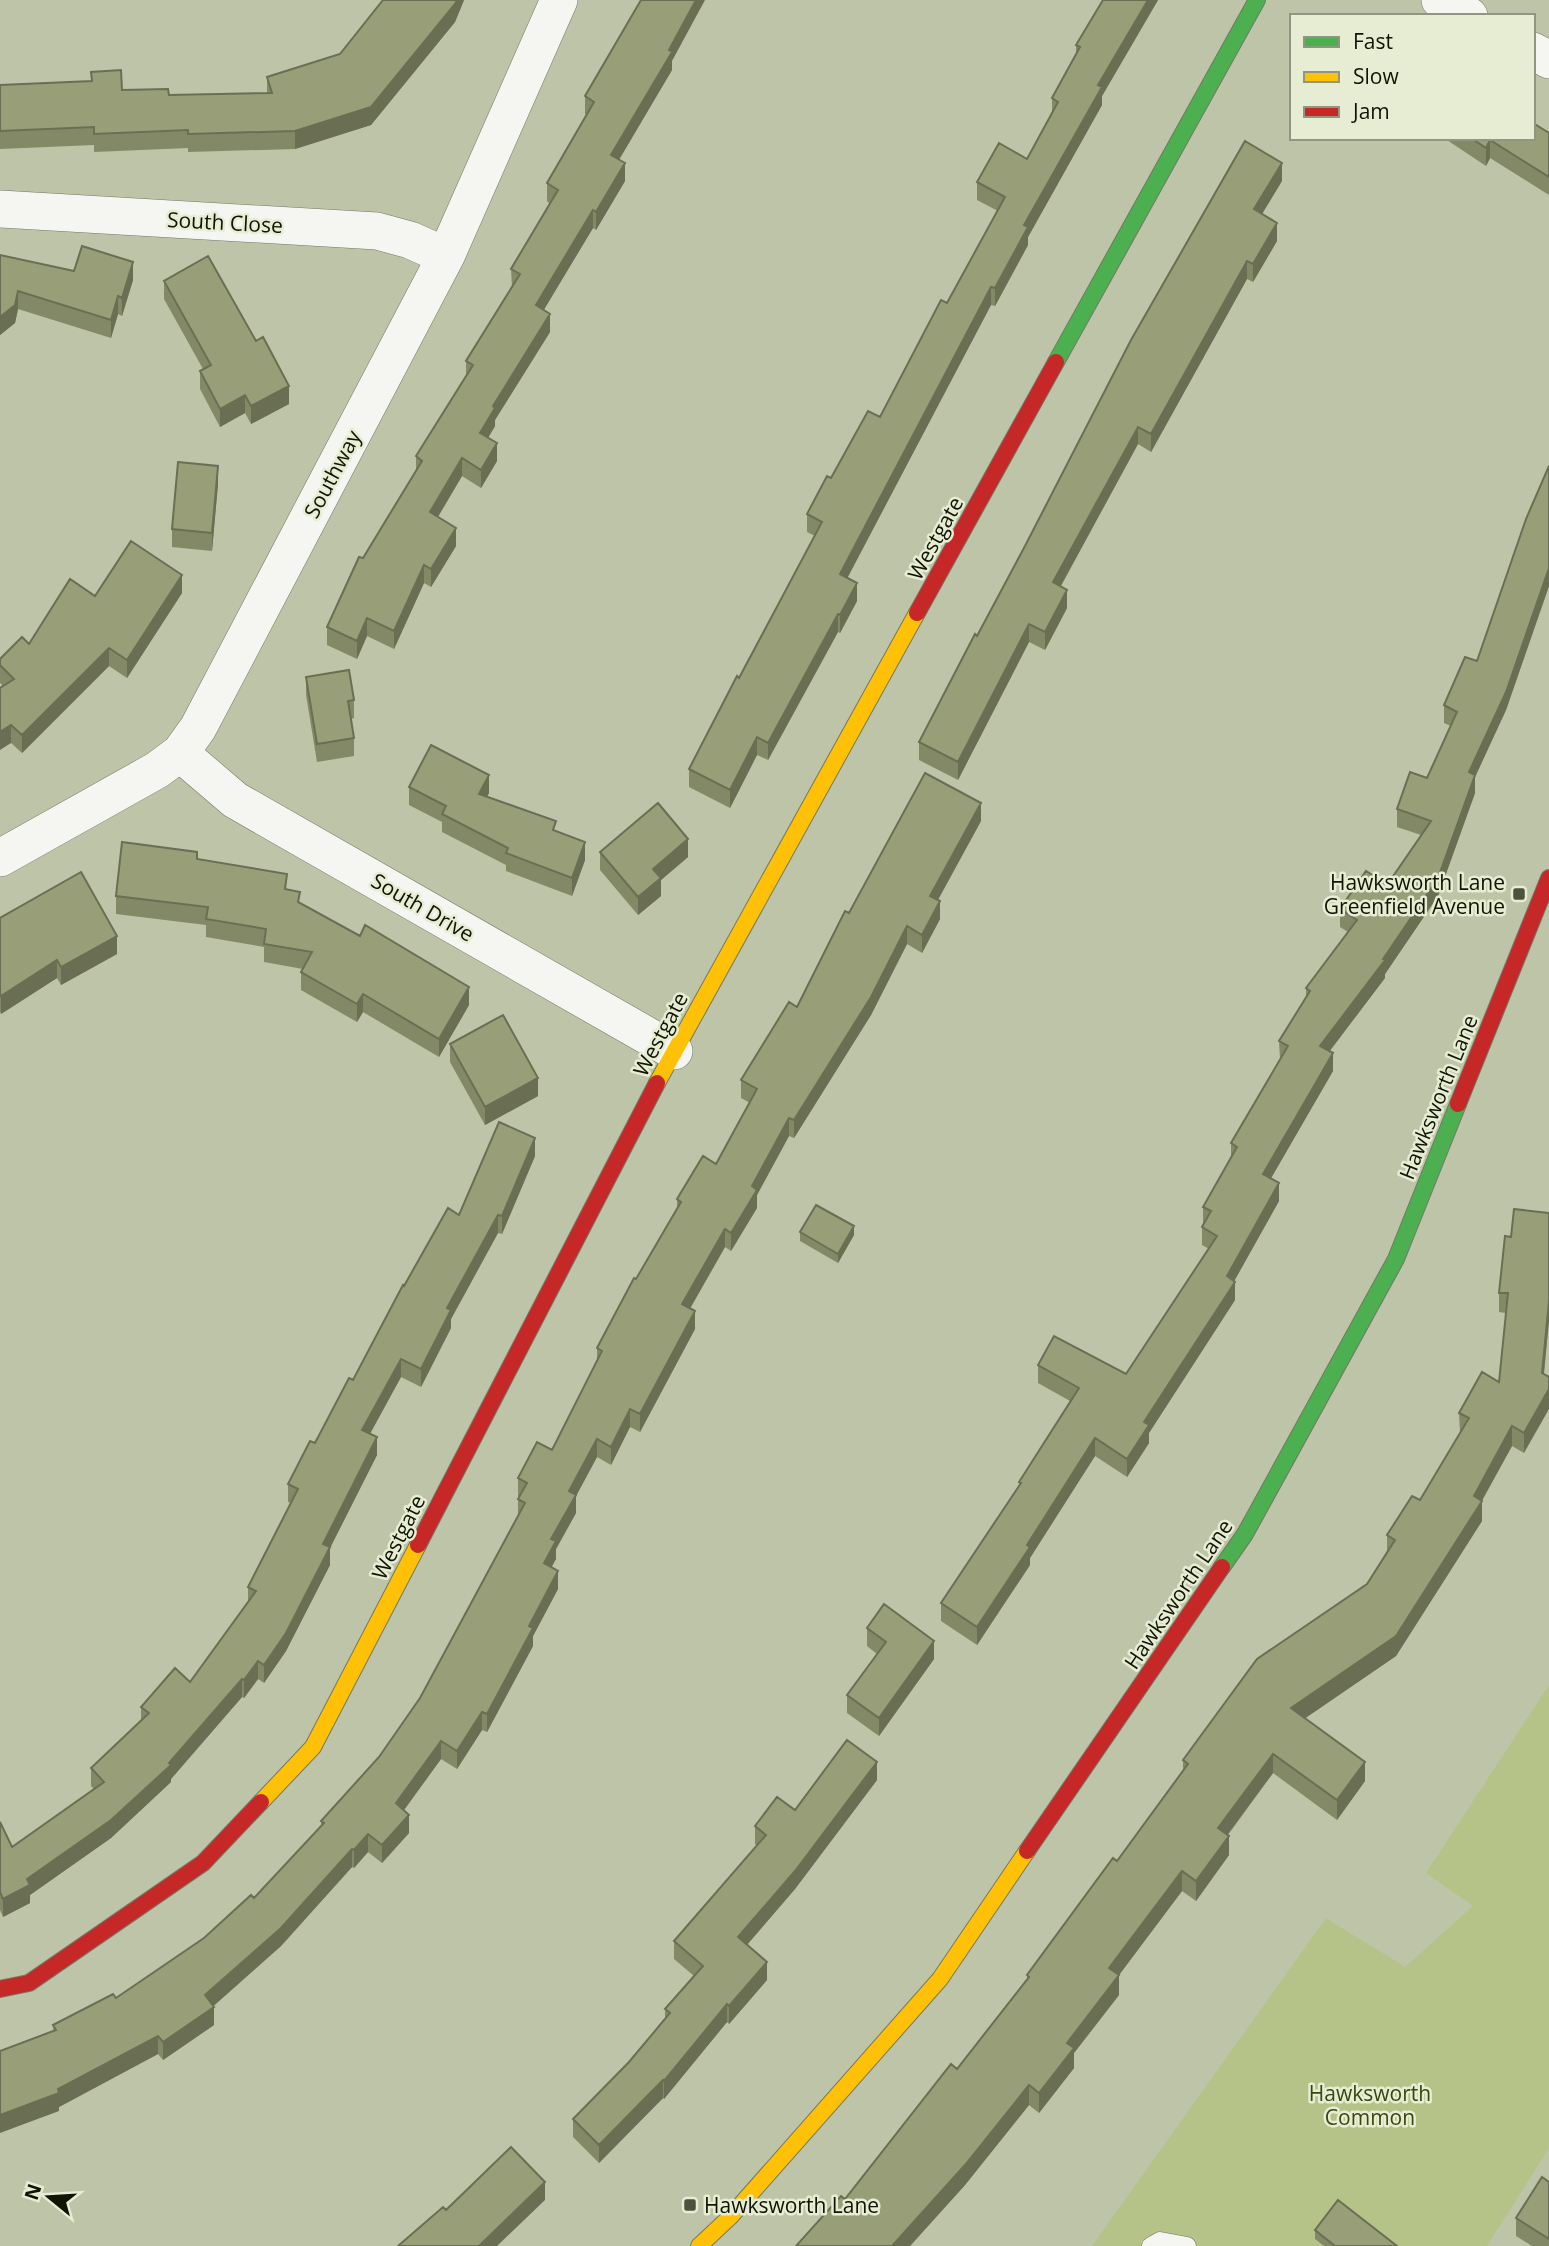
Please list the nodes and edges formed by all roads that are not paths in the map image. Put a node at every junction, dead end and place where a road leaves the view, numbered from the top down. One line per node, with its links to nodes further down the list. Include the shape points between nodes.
1 (559, 0): 6 (street, Southway)
2 (1256, 0): 10 (street, Westgate)
3 (1440, 0): 4 (street)
4 (1465, 14)
5 (0, 209): 6 (street, South Close, via 377,230)
6 (446, 256): 7 (street, Southway, via 198,728)
7 (180, 753): 8 (street, Southway, via 158,770); 10 (street, South Drive, via 235,800)
8 (0, 858)
9 (1549, 878): 12 (street, Hawksworth Lane, via 1396,1259 1245,1534 940,1979 730,2217)
10 (674, 1051): 11 (street, Westgate, via 313,1747 203,1863 29,1983)
11 (0, 1989)
12 (699, 2246)
13 (1151, 2246): 14 (lane, via 1160,2241)
14 (1187, 2246)

